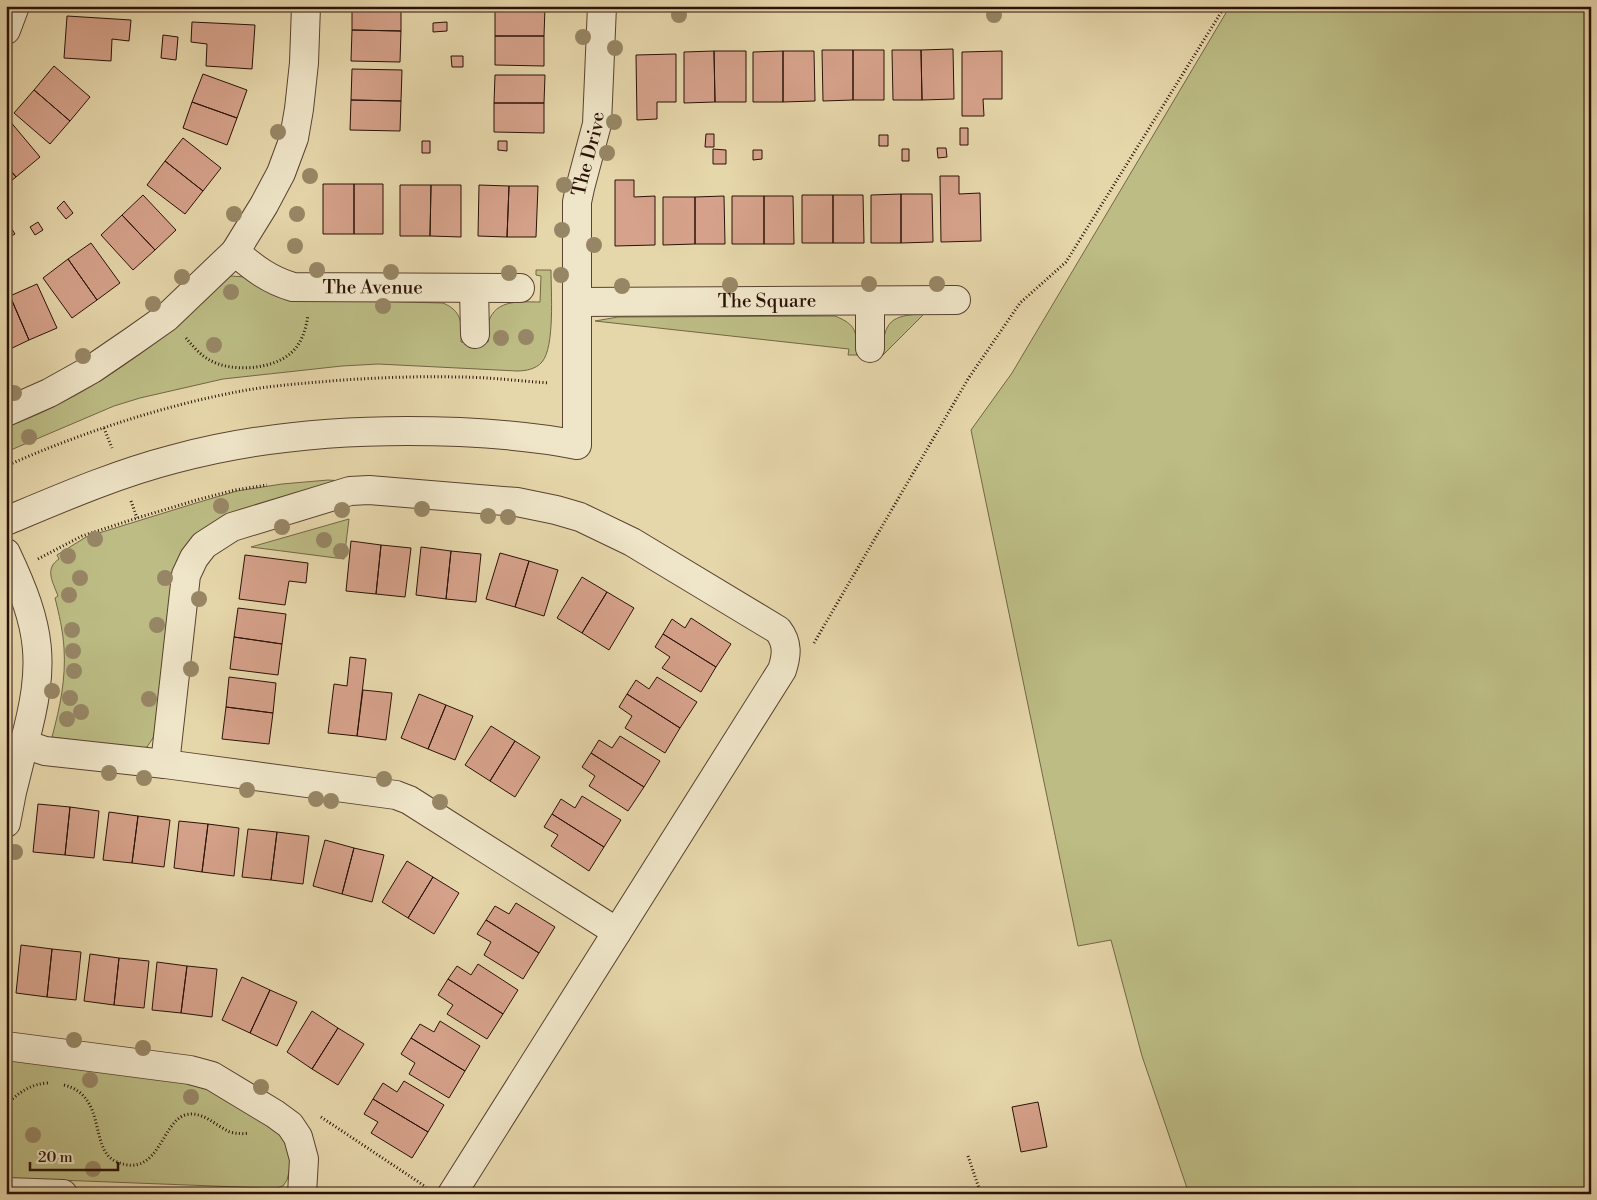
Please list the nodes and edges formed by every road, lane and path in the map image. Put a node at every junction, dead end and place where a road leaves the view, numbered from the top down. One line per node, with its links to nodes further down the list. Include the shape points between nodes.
1 (15, 6): 5 (street)
2 (306, 6): 6 (street, via 304,63 294,138 281,173)
3 (602, 6): 12 (street, The Drive, via 597,124 577,202)
4 (1225, 6): 23 (path, via 1066,262 1020,302 968,380)
5 (6, 30)
6 (235, 252): 7 (street, The Avenue, via 279,283); 13 (street)
7 (311, 287): 8 (street, The Avenue); 13 (path, via 309,313 300,343 282,359 260,367 228,366 208,360)
8 (474, 288): 9 (street, The Avenue); 14 (street)
9 (520, 288)
10 (956, 300): 11 (street, The Square)
11 (870, 301): 12 (street, The Square); 15 (street)
12 (577, 302): 20 (street, The Drive, via 576,445 524,436 426,431 341,433 255,442 152,466)
13 (167, 317): 17 (street, via 92,369)
14 (475, 334)
15 (870, 348)
16 (554, 383): 18 (path, via 400,377 247,390 128,420)
17 (6, 412)
18 (6, 466)
19 (137, 518): 22 (path, via 82,536)
20 (6, 521)
21 (6, 554): 24 (street, via 24,593 34,624 38,652 34,709)
22 (35, 560)
23 (809, 652)
24 (24, 744): 25 (street, via 44,750); 26 (street)
25 (165, 764): 27 (street, via 381,793 409,800); 27 (street, via 186,575 204,545 232,527 358,490 517,502 580,517 632,542 778,630 786,646 782,670)
26 (6, 823)
27 (616, 932): 39 (street)
28 (6, 1046): 32 (street, via 199,1072 212,1076)
29 (52, 1083): 31 (path, via 36,1084 11,1100)
30 (58, 1083): 32 (path, via 76,1088 88,1100 107,1153 116,1162 127,1164 142,1163 150,1157 175,1122 187,1114 205,1117 231,1132 243,1134 260,1131)
31 (6, 1099)
32 (275, 1114): 38 (street, via 290,1125 303,1149)
33 (320, 1117): 35 (path)
34 (968, 1156): 40 (path)
35 (426, 1187)
36 (6, 1192): 37 (street)
37 (63, 1194)
38 (302, 1194)
39 (452, 1194)
40 (981, 1194)

